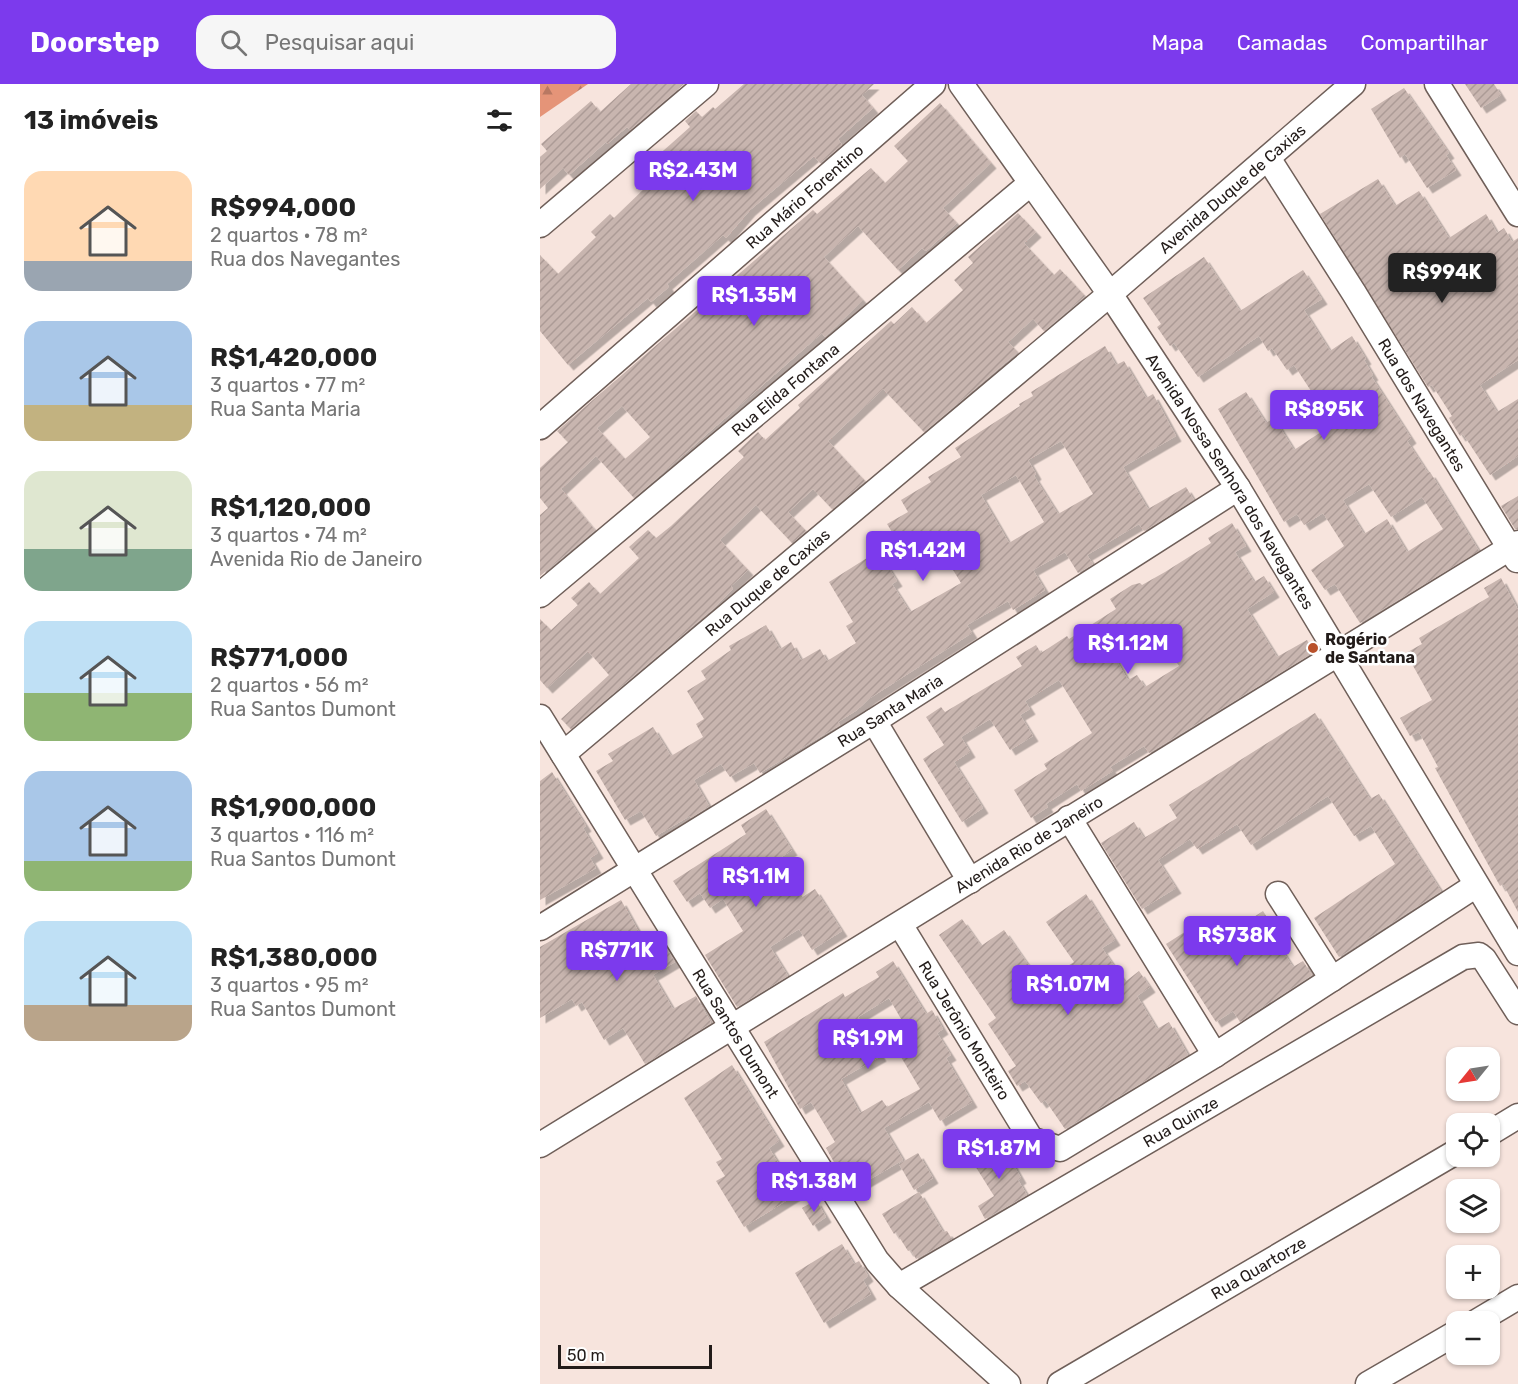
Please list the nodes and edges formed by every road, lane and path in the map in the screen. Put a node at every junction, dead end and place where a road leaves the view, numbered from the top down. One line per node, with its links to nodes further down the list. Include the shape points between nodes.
1 (706, 84): 9 (street)
2 (933, 84): 11 (street, Rua Mário Forentino)
3 (961, 84): 7 (street, Avenida Nossa Senhora dos Navegantes)
4 (1353, 84): 6 (street, Avenida Duque de Caxias)
5 (1437, 84): 8 (street)
6 (1268, 158): 10 (street, Avenida Duque de Caxias); 13 (street, Rua dos Navegantes)
7 (1031, 183): 10 (street, Avenida Nossa Senhora dos Navegantes); 14 (street, Rua Elida Fontana)
8 (1518, 214)
9 (540, 225)
10 (1110, 294): 12 (street, Avenida Nossa Senhora dos Navegantes); 18 (street, Rua Duque de Caxias)
11 (540, 428)
12 (1238, 488): 15 (street, Avenida Nossa Senhora dos Navegantes); 17 (street, Rua Santa Maria)
13 (1515, 551): 15 (street, Avenida Rio de Janeiro)
14 (540, 596)
15 (1340, 654): 19 (street, Avenida Rio de Janeiro); 22 (street, Avenida Nossa Senhora dos Navegantes)
16 (540, 717): 18 (street, Rua Santos Dumont)
17 (874, 721): 20 (street, Rua Santa Maria); 21 (street)
18 (563, 754): 20 (street, Rua Santos Dumont)
19 (1069, 818): 21 (street, Avenida Rio de Janeiro); 30 (street)
20 (635, 870): 25 (street, Rua Santa Maria); 29 (street, Rua Santos Dumont)
21 (970, 881): 24 (street, Avenida Rio de Janeiro)
22 (1475, 886): 26 (street, Avenida Nossa Senhora dos Navegantes); 27 (street)
23 (1278, 894): 27 (street)
24 (900, 926): 29 (street, Avenida Rio de Janeiro); 30 (street, Rua Jerônio Monteiro, via 1031,1139 1060,1149)
25 (540, 928)
26 (1518, 953)
27 (1332, 979): 30 (street)
28 (1518, 1012): 35 (street, Rua Quinze, via 1490,964 1479,955 1463,957)
29 (732, 1029): 33 (street, Avenida Rio de Janeiro); 35 (street, Rua Santos Dumont, via 877,1261)
30 (1215, 1055)
31 (1518, 1116): 32 (street)
32 (1500, 1127)
33 (540, 1145)
34 (1446, 1158): 40 (street, Rua Quartorze)
35 (898, 1286): 39 (street, Rua Santos Dumont)
36 (1518, 1297): 37 (street)
37 (1494, 1311)
38 (1446, 1339): 41 (street)
39 (1008, 1384)
40 (1060, 1384)
41 (1368, 1384)

